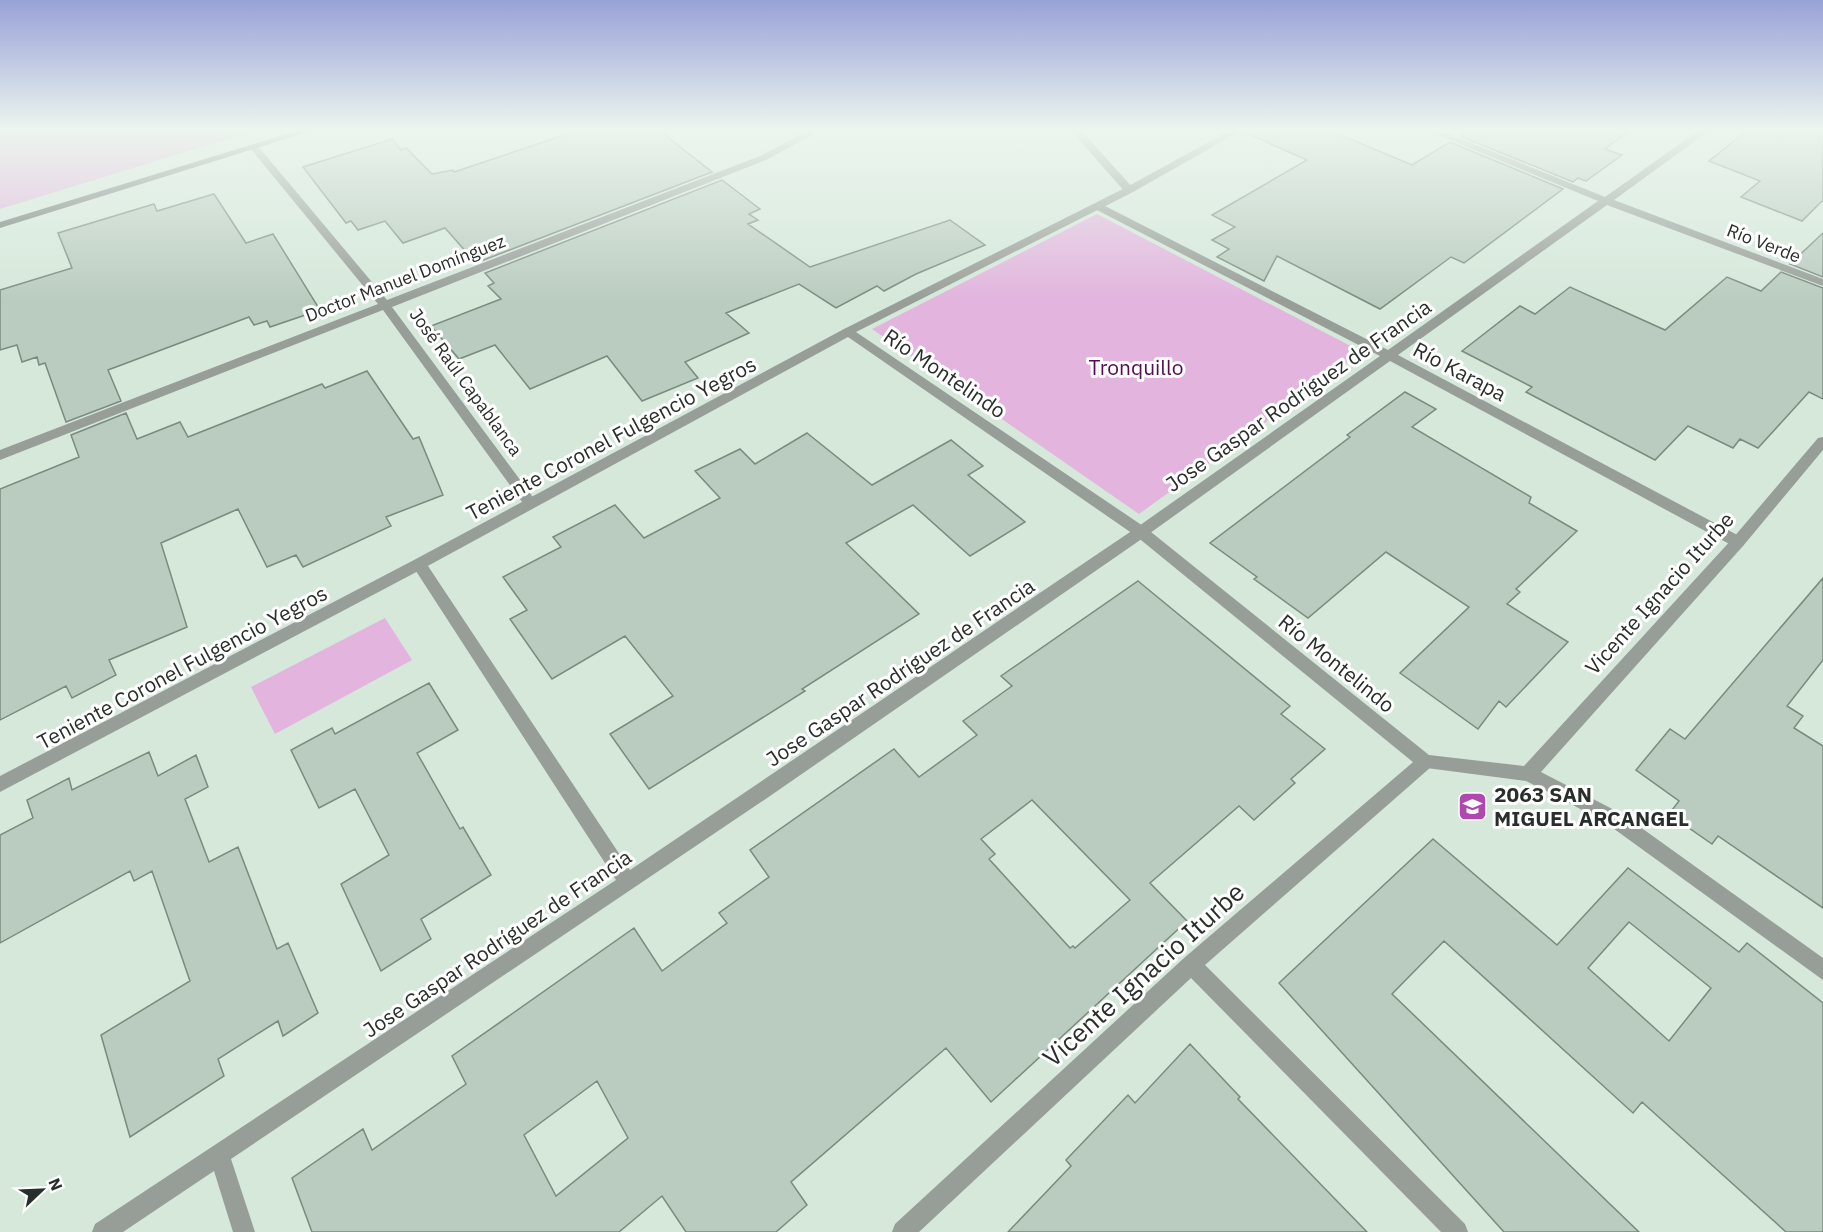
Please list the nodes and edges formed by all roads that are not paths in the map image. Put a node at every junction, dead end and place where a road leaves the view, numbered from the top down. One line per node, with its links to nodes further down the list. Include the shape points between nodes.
1 (129, 185): 11 (main road)
2 (286, 185): 13 (street, José Raúl Capablanca)
3 (692, 185): 13 (street, Doctor Manuel Domínguez)
4 (1125, 185): 8 (street)
5 (1137, 185): 8 (street, Teniente Coronel Fulgencio Yegros)
6 (1568, 185): 9 (street, Río Verde)
7 (1625, 185): 9 (street, Jose Gaspar Rodríguez de Francia)
8 (1129, 190): 10 (street, Teniente Coronel Fulgencio Yegros)
9 (1604, 200): 12 (street, Río Verde); 15 (street, Jose Gaspar Rodríguez de Francia)
10 (1097, 206): 14 (street, Teniente Coronel Fulgencio Yegros); 15 (street, Río Karapa)
11 (0, 225)
12 (1823, 283)
13 (385, 305): 17 (street, Doctor Manuel Domínguez); 18 (street, José Raúl Capablanca)
14 (848, 332): 18 (street, Teniente Coronel Fulgencio Yegros); 19 (street, Río Montelindo)
15 (1390, 356): 19 (street, Jose Gaspar Rodríguez de Francia); 20 (street, Río Karapa)
16 (1823, 441): 20 (street, Vicente Ignacio Iturbe)
17 (0, 455)
18 (530, 502): 21 (street, Teniente Coronel Fulgencio Yegros)
19 (1141, 532): 22 (street, Río Montelindo); 25 (street, Jose Gaspar Rodríguez de Francia)
20 (1738, 542): 23 (street, Vicente Ignacio Iturbe)
21 (419, 564): 24 (street, Teniente Coronel Fulgencio Yegros); 25 (street)
22 (1425, 762): 23 (street); 26 (street, Vicente Ignacio Iturbe)
23 (1527, 774): 27 (street, via 1616,820)
24 (0, 784)
25 (627, 881): 28 (street, Jose Gaspar Rodríguez de Francia)
26 (1191, 965): 31 (street, Vicente Ignacio Iturbe); 32 (street)
27 (1823, 970)
28 (219, 1154): 29 (street, Jose Gaspar Rodríguez de Francia); 30 (street)
29 (103, 1232)
30 (244, 1232)
31 (903, 1232)
32 (1457, 1232)

